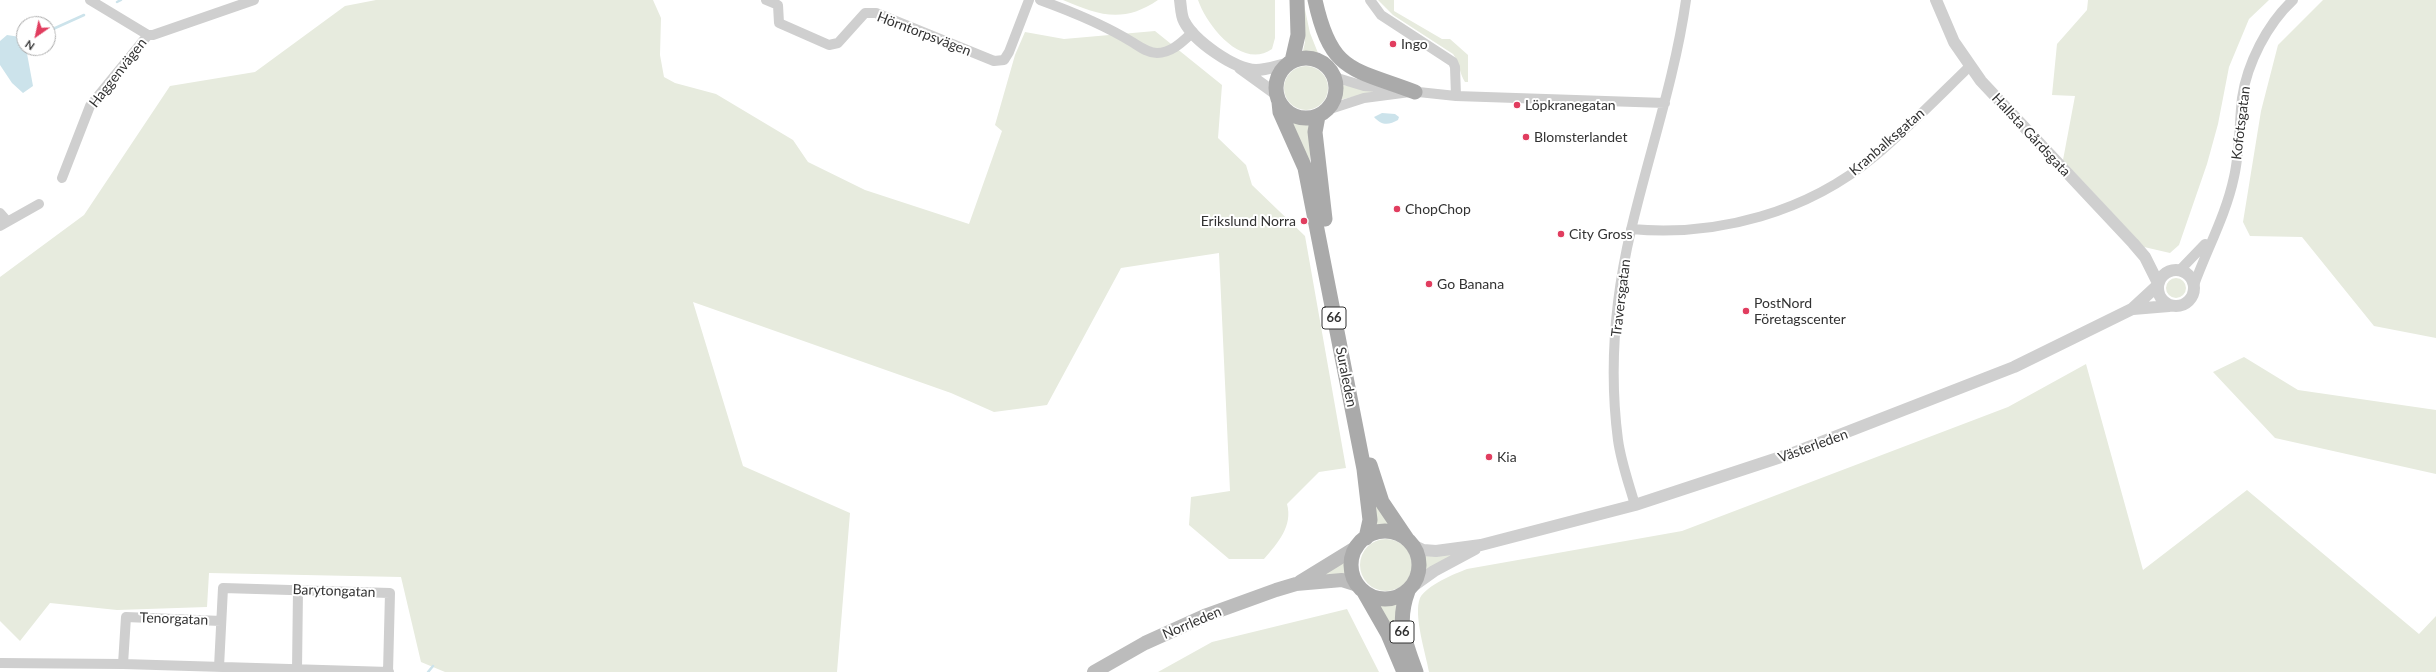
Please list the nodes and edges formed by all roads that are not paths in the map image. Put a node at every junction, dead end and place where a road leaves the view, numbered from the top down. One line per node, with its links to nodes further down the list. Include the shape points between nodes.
1 (90, 0): 15 (street, Haggenvägen)
2 (254, 0): 15 (street, Haggenvägen, via 160,34)
3 (766, 0): 4 (street, Hörntorpsvägen, via 778,5 779,23 829,45 838,43 865,13 876,13 994,61 1004,60 1009,52)
4 (1029, 0)
5 (1040, 0): 14 (street, via 1088,18 1145,51 1157,53 1172,50)
6 (1180, 0): 14 (street, via 1184,21)
7 (1297, 0): 17 (main road, 66, via 1298,35)
8 (1308, 0): 19 (main road, 66, via 1322,54)
9 (1314, 0): 20 (main road, via 1325,34 1342,61 1351,68)
10 (1370, 0): 21 (street, via 1382,15 1453,62)
11 (1686, 0): 23 (street, Traversgatan)
12 (1936, 0): 18 (street, Hallsta Gårdsgata, via 1948,29)
13 (2293, 0): 30 (street, Kofotsgatan, via 2286,6 2260,45 2246,79 2242,96 2235,176 2227,205)
14 (1193, 32): 16 (street, via 1217,53)
15 (148, 35): 25 (street, Haggenvägen, via 90,106)
16 (1232, 62): 17 (street, via 1257,70); 22 (street)
17 (1289, 62): 19 (main road, via 1305,57 1314,58); 22 (main road, 66, via 1277,77)
18 (1970, 66): 29 (street, Kranbalksgatan, via 1874,157 1839,182 1807,199 1769,214 1724,225 1671,231); 31 (street, Hallsta Gårdsgata, via 1990,92)
19 (1333, 73): 20 (street, via 1364,86); 24 (main road, 66, via 1335,97)
20 (1414, 92): 21 (street); 24 (street, via 1364,98)
21 (1456, 96): 23 (street)
22 (1278, 98): 24 (main road, via 1287,112 1300,118); 38 (main road, Suraleden / 66, via 1280,112 1305,168 1364,469 1370,520)
23 (1665, 103): 29 (street, Traversgatan)
24 (1322, 113): 39 (main road, Suraleden / 66, via 1315,132 1323,208 1371,469 1382,502)
25 (62, 178)
26 (39, 204): 28 (street)
27 (0, 213): 28 (street)
28 (3, 224)
29 (1631, 229): 37 (street, Traversgatan, via 1619,297 1614,369 1618,441)
30 (2215, 231): 32 (street, Kofotsgatan, via 2199,253); 34 (street, Kofotsgatan)
31 (2145, 257): 32 (street, Hallsta Gårdsgata); 33 (street, Hallsta Gårdsgata)
32 (2179, 270): 33 (street, via 2165,273); 34 (street, via 2188,275)
33 (2158, 284): 35 (street, via 2160,299); 36 (street, Västerleden)
34 (2194, 284): 35 (street, via 2194,292 2189,301 2181,306)
35 (2170, 306): 36 (street, Västerleden)
36 (2132, 310): 37 (street, Västerleden, via 2014,367 1965,387 1793,454)
37 (1635, 504): 40 (street, Västerleden)
38 (1362, 542): 39 (main road, via 1383,532 1396,533); 41 (main road, Norrleden); 43 (main road, 66, via 1352,558 1352,568)
39 (1409, 542): 40 (street, Västerleden, via 1423,550 1436,551); 44 (main road, 66, via 1417,554 1419,565)
40 (1481, 545): 44 (street, Västerleden, via 1434,571)
41 (1296, 584): 43 (main road, Norrleden, via 1342,580); 52 (main road, Norrleden, via 1207,615 1145,643)
42 (223, 588): 45 (street, Barytongatan); 46 (street, Tenorgatan)
43 (1361, 588): 44 (main road, via 1374,597 1385,599 1397,598); 53 (main road, 66, via 1388,634)
44 (1410, 588): 54 (main road, 66, via 1402,608 1402,629)
45 (298, 590): 50 (street); 51 (street, Barytongatan, via 390,593)
46 (221, 621): 48 (street, Tenorgatan, via 126,618); 49 (street, Tenorgatan)
47 (0, 663): 48 (street)
48 (123, 664): 49 (street)
49 (219, 667): 50 (street)
50 (297, 670): 51 (street)
51 (389, 672)
52 (1094, 672)
53 (1404, 672)
54 (1416, 672)

